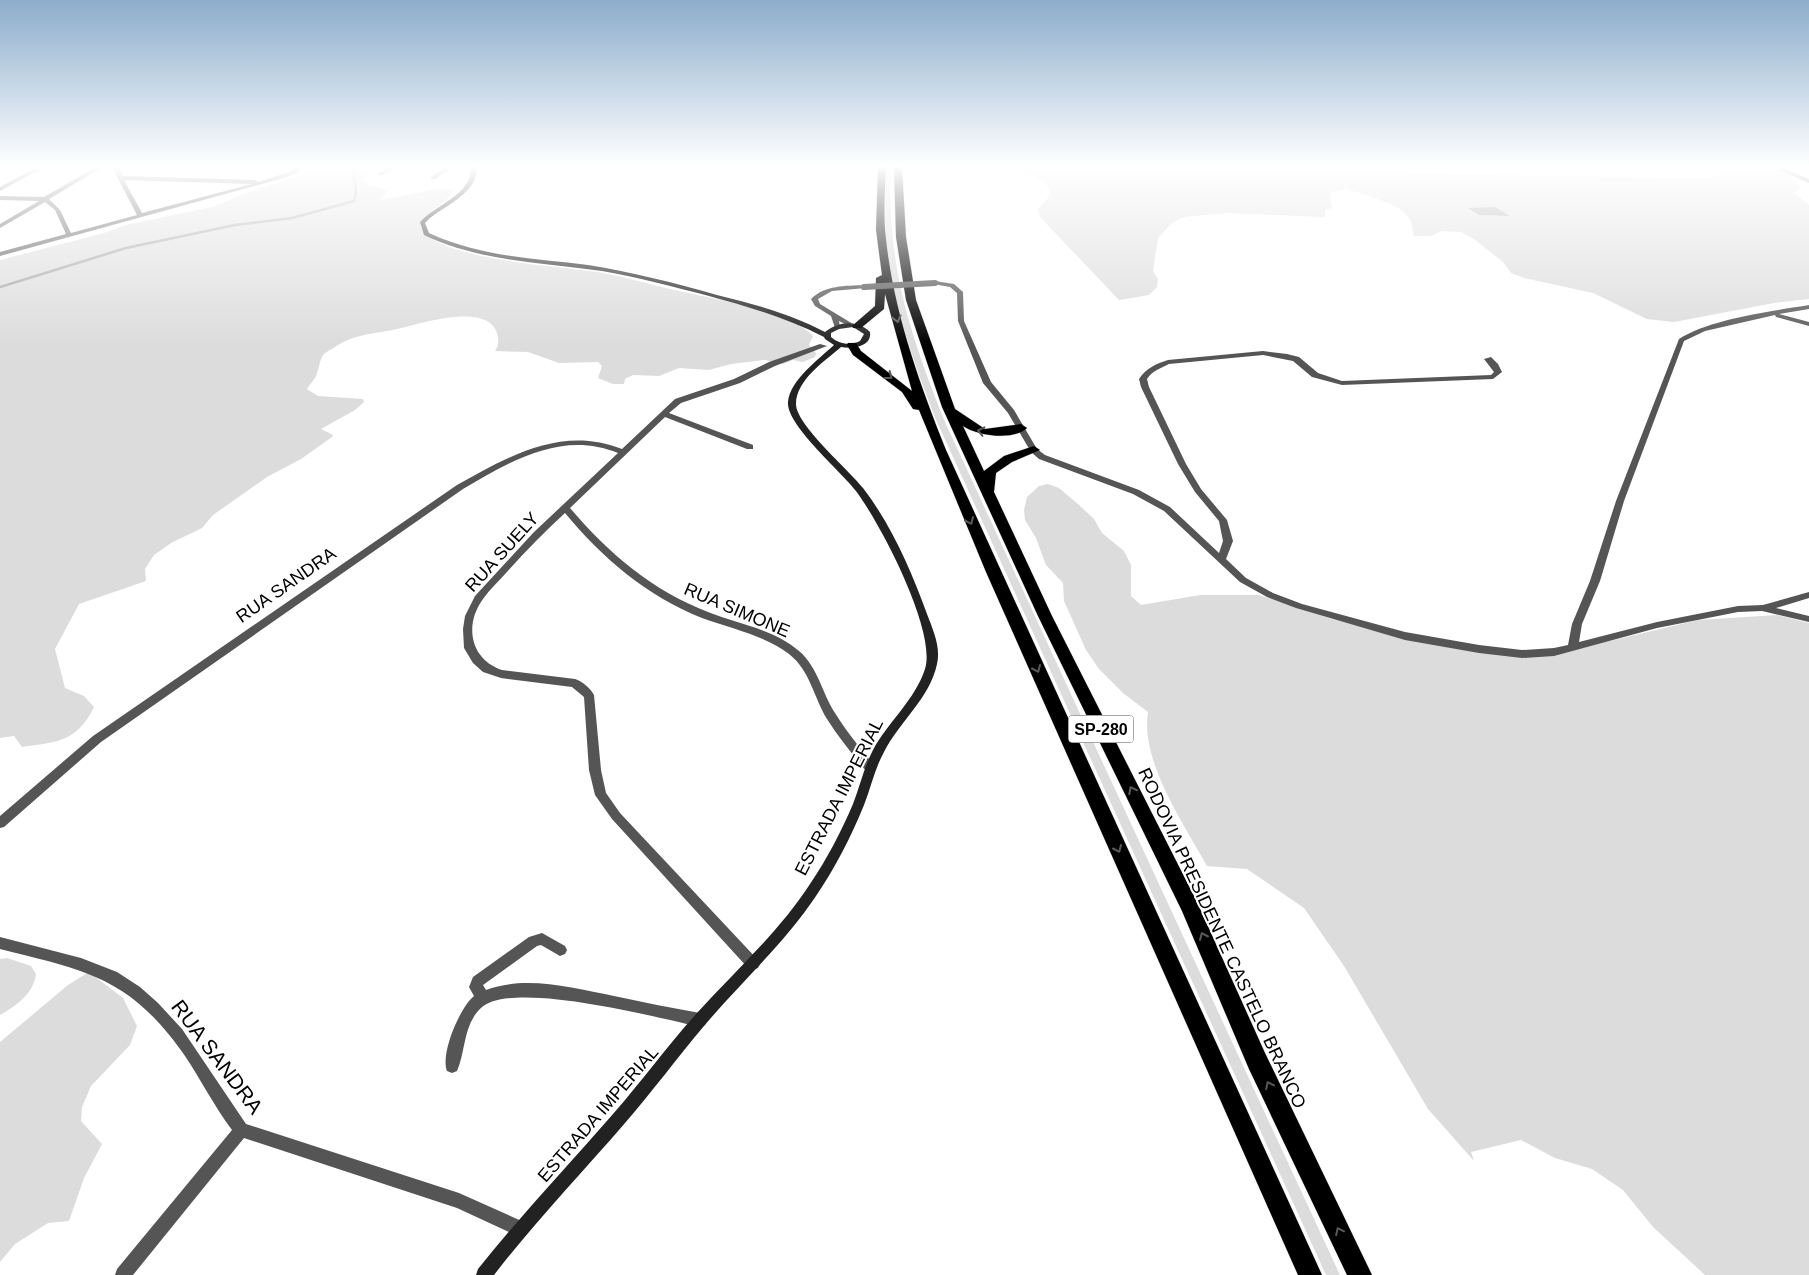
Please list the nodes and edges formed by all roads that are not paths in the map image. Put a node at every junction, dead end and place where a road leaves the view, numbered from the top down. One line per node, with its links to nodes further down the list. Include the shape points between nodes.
1 (65, 226): 6 (street)
2 (101, 226): 6 (street)
3 (423, 226): 13 (street, via 426,234 441,242 483,254 587,267 656,281 737,302)
4 (881, 226): 7 (highway, SP-280)
5 (901, 226): 20 (highway, RODOVIA PRESIDENTE CASTELO BRANCO / SP-280, via 910,292)
6 (69, 235): 8 (street)
7 (882, 239): 14 (highway, via 880,307); 26 (highway, SP-280, one-way to 26, via 906,355)
8 (0, 254)
9 (1809, 307): 11 (street)
10 (834, 315): 14 (street); 15 (street); 22 (street, bridge, via 817,305 814,299 820,293 935,283 952,286 960,292 961,321 984,378)
11 (1774, 315): 12 (street); 33 (street, via 1696,330 1681,340 1620,502 1595,581 1577,624)
12 (1809, 324)
13 (810, 326): 15 (street); 16 (street)
14 (854, 326): 15 (street); 18 (street, via 866,330 868,336)
15 (836, 327): 16 (street)
16 (826, 340): 17 (street, RUA SUELY); 21 (street, RUA SUELY, via 737,381 678,401)
17 (837, 344): 18 (street); 34 (street, ESTRADA IMPERIAL, via 798,388 793,409 799,422 848,475 874,509 892,539 912,585 934,651 931,670 921,689)
18 (852, 346): 26 (highway, one-way to 26, via 911,396)
19 (1488, 360): 29 (street, via 1498,372 1493,377 1342,383 1315,375 1287,356 1263,353 1168,362 1147,373 1143,379 1145,386 1182,464 1223,520 1228,540)
20 (948, 407): 22 (highway, one-way to 20, via 992,433 976,431); 27 (highway, RODOVIA PRESIDENTE CASTELO BRANCO / SP-280)
21 (664, 414): 23 (street); 25 (street, RUA SUELY)
22 (1021, 428): 24 (street)
23 (750, 447)
24 (1034, 450): 27 (highway, via 1008,459 990,471); 29 (street, via 1042,457 1152,500 1181,520)
25 (622, 452): 28 (street, RUA SUELY); 35 (street, RUA SANDRA, via 596,443 561,444 514,458 460,486 97,739)
26 (956, 488): 46 (highway, SP-280, one-way to 46)
27 (987, 494): 47 (highway, RODOVIA PRESIDENTE CASTELO BRANCO / SP-280, one-way to 27, via 1257,1061 1190,908)
28 (565, 507): 34 (street, RUA SIMONE, via 596,544 670,599 781,643 797,655 830,714); 38 (street, RUA SUELY, via 478,598 470,616 469,648 487,668 502,674 560,680 584,689 590,704 590,730 601,795 616,816)
29 (1220, 560): 33 (street, via 1244,580 1270,595 1405,636 1479,650 1522,654 1554,652)
30 (1806, 599): 31 (street)
31 (1762, 608): 32 (street); 33 (street, via 1729,610)
32 (1809, 618)
33 (1573, 646)
34 (870, 768): 38 (street, ESTRADA IMPERIAL, via 837,850 806,900)
35 (0, 823)
36 (0, 943): 42 (street, RUA SANDRA, via 94,969 126,985 161,1015 191,1053)
37 (560, 950): 39 (street, via 548,942 534,940 478,980 476,987)
38 (753, 964): 40 (street, ESTRADA IMPERIAL)
39 (483, 998): 40 (street, via 560,992); 41 (street, via 460,1030)
40 (700, 1020): 43 (street, ESTRADA IMPERIAL, via 621,1117)
41 (452, 1066)
42 (241, 1130): 43 (street, RUA SANDRA, via 459,1200); 44 (street)
43 (520, 1228): 45 (street, ESTRADA IMPERIAL)
44 (123, 1275)
45 (484, 1275)
46 (1310, 1275)
47 (1360, 1275)

